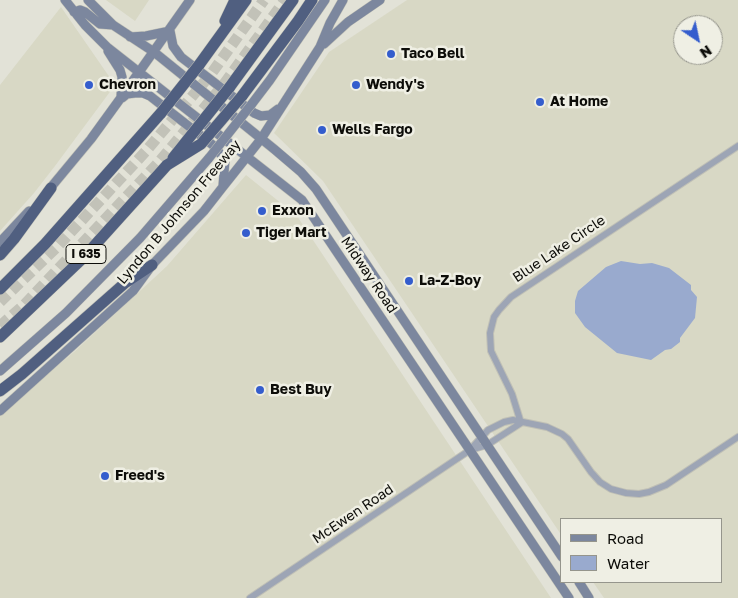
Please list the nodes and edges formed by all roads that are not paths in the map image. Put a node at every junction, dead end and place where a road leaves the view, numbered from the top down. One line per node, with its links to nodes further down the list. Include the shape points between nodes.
1 (65, 0): 11 (main road, Midway Road)
2 (88, 0): 12 (main road, Midway Road)
3 (190, 0): 13 (main road)
4 (235, 0): 15 (highway)
5 (246, 0): 15 (highway, I 635)
6 (292, 0): 25 (highway, I 635, bridge, via 229,88)
7 (312, 0): 25 (highway, bridge, via 242,96 200,144)
8 (325, 0): 37 (main road, bridge, via 252,104 140,238 60,319)
9 (343, 0): 17 (main road, Lyndon B Johnson Freeway)
10 (380, 0): 17 (main road)
11 (74, 12): 12 (main road, via 86,12 100,24); 16 (main road, Midway Road)
12 (113, 25): 14 (main road, Midway Road)
13 (170, 31): 14 (main road); 18 (main road); 21 (main road, via 173,46 181,57 254,113 270,115)
14 (130, 37): 18 (main road, Midway Road)
15 (218, 38): 33 (highway, I 635, bridge, via 136,143)
16 (102, 42): 19 (main road, Midway Road); 20 (main road, via 120,70)
17 (320, 47): 21 (main road, Lyndon B Johnson Freeway)
18 (154, 52): 19 (main road); 22 (main road, Midway Road)
19 (139, 73): 20 (main road); 24 (main road, Midway Road)
20 (120, 99): 26 (main road); 27 (main road, via 135,93 150,96 214,146 225,160)
21 (282, 105): 22 (main road, Lyndon B Johnson Freeway)
22 (261, 138): 24 (main road, Lyndon B Johnson Freeway); 28 (main road, Midway Road, via 301,172)
23 (738, 146): 40 (street, Blue Lake Circle, via 522,289 499,310 490,333 491,351 512,394)
24 (247, 157): 27 (main road, Lyndon B Johnson Freeway); 29 (main road, Midway Road, via 302,200)
25 (167, 165): 34 (highway, I 635, via 85,256)
26 (51, 188): 30 (main road); 31 (highway)
27 (222, 188): 32 (main road, Lyndon B Johnson Freeway)
28 (344, 231): 29 (main road); 35 (main road, Midway Road)
29 (330, 241): 36 (main road, Midway Road)
30 (0, 242)
31 (0, 255)
32 (152, 265): 38 (highway, via 125,284); 39 (main road, Lyndon B Johnson Freeway, via 133,291)
33 (0, 289)
34 (0, 337)
35 (415, 337): 36 (main road); 42 (main road, Midway Road)
36 (400, 347): 43 (main road, Midway Road)
37 (0, 371)
38 (0, 391)
39 (0, 411)
40 (521, 423): 41 (street, McEwen Road, via 547,427 562,434 600,482 626,494 648,492 666,485); 42 (street, McEwen Road); 42 (street, McEwen Road, via 504,422 488,430)
41 (738, 437)
42 (484, 441): 43 (street, McEwen Road); 44 (main road, Midway Road)
43 (470, 450): 46 (street, McEwen Road); 47 (main road, Midway Road)
44 (560, 554)
45 (579, 583): 48 (main road)
46 (250, 598)
47 (569, 598)
48 (589, 598)

